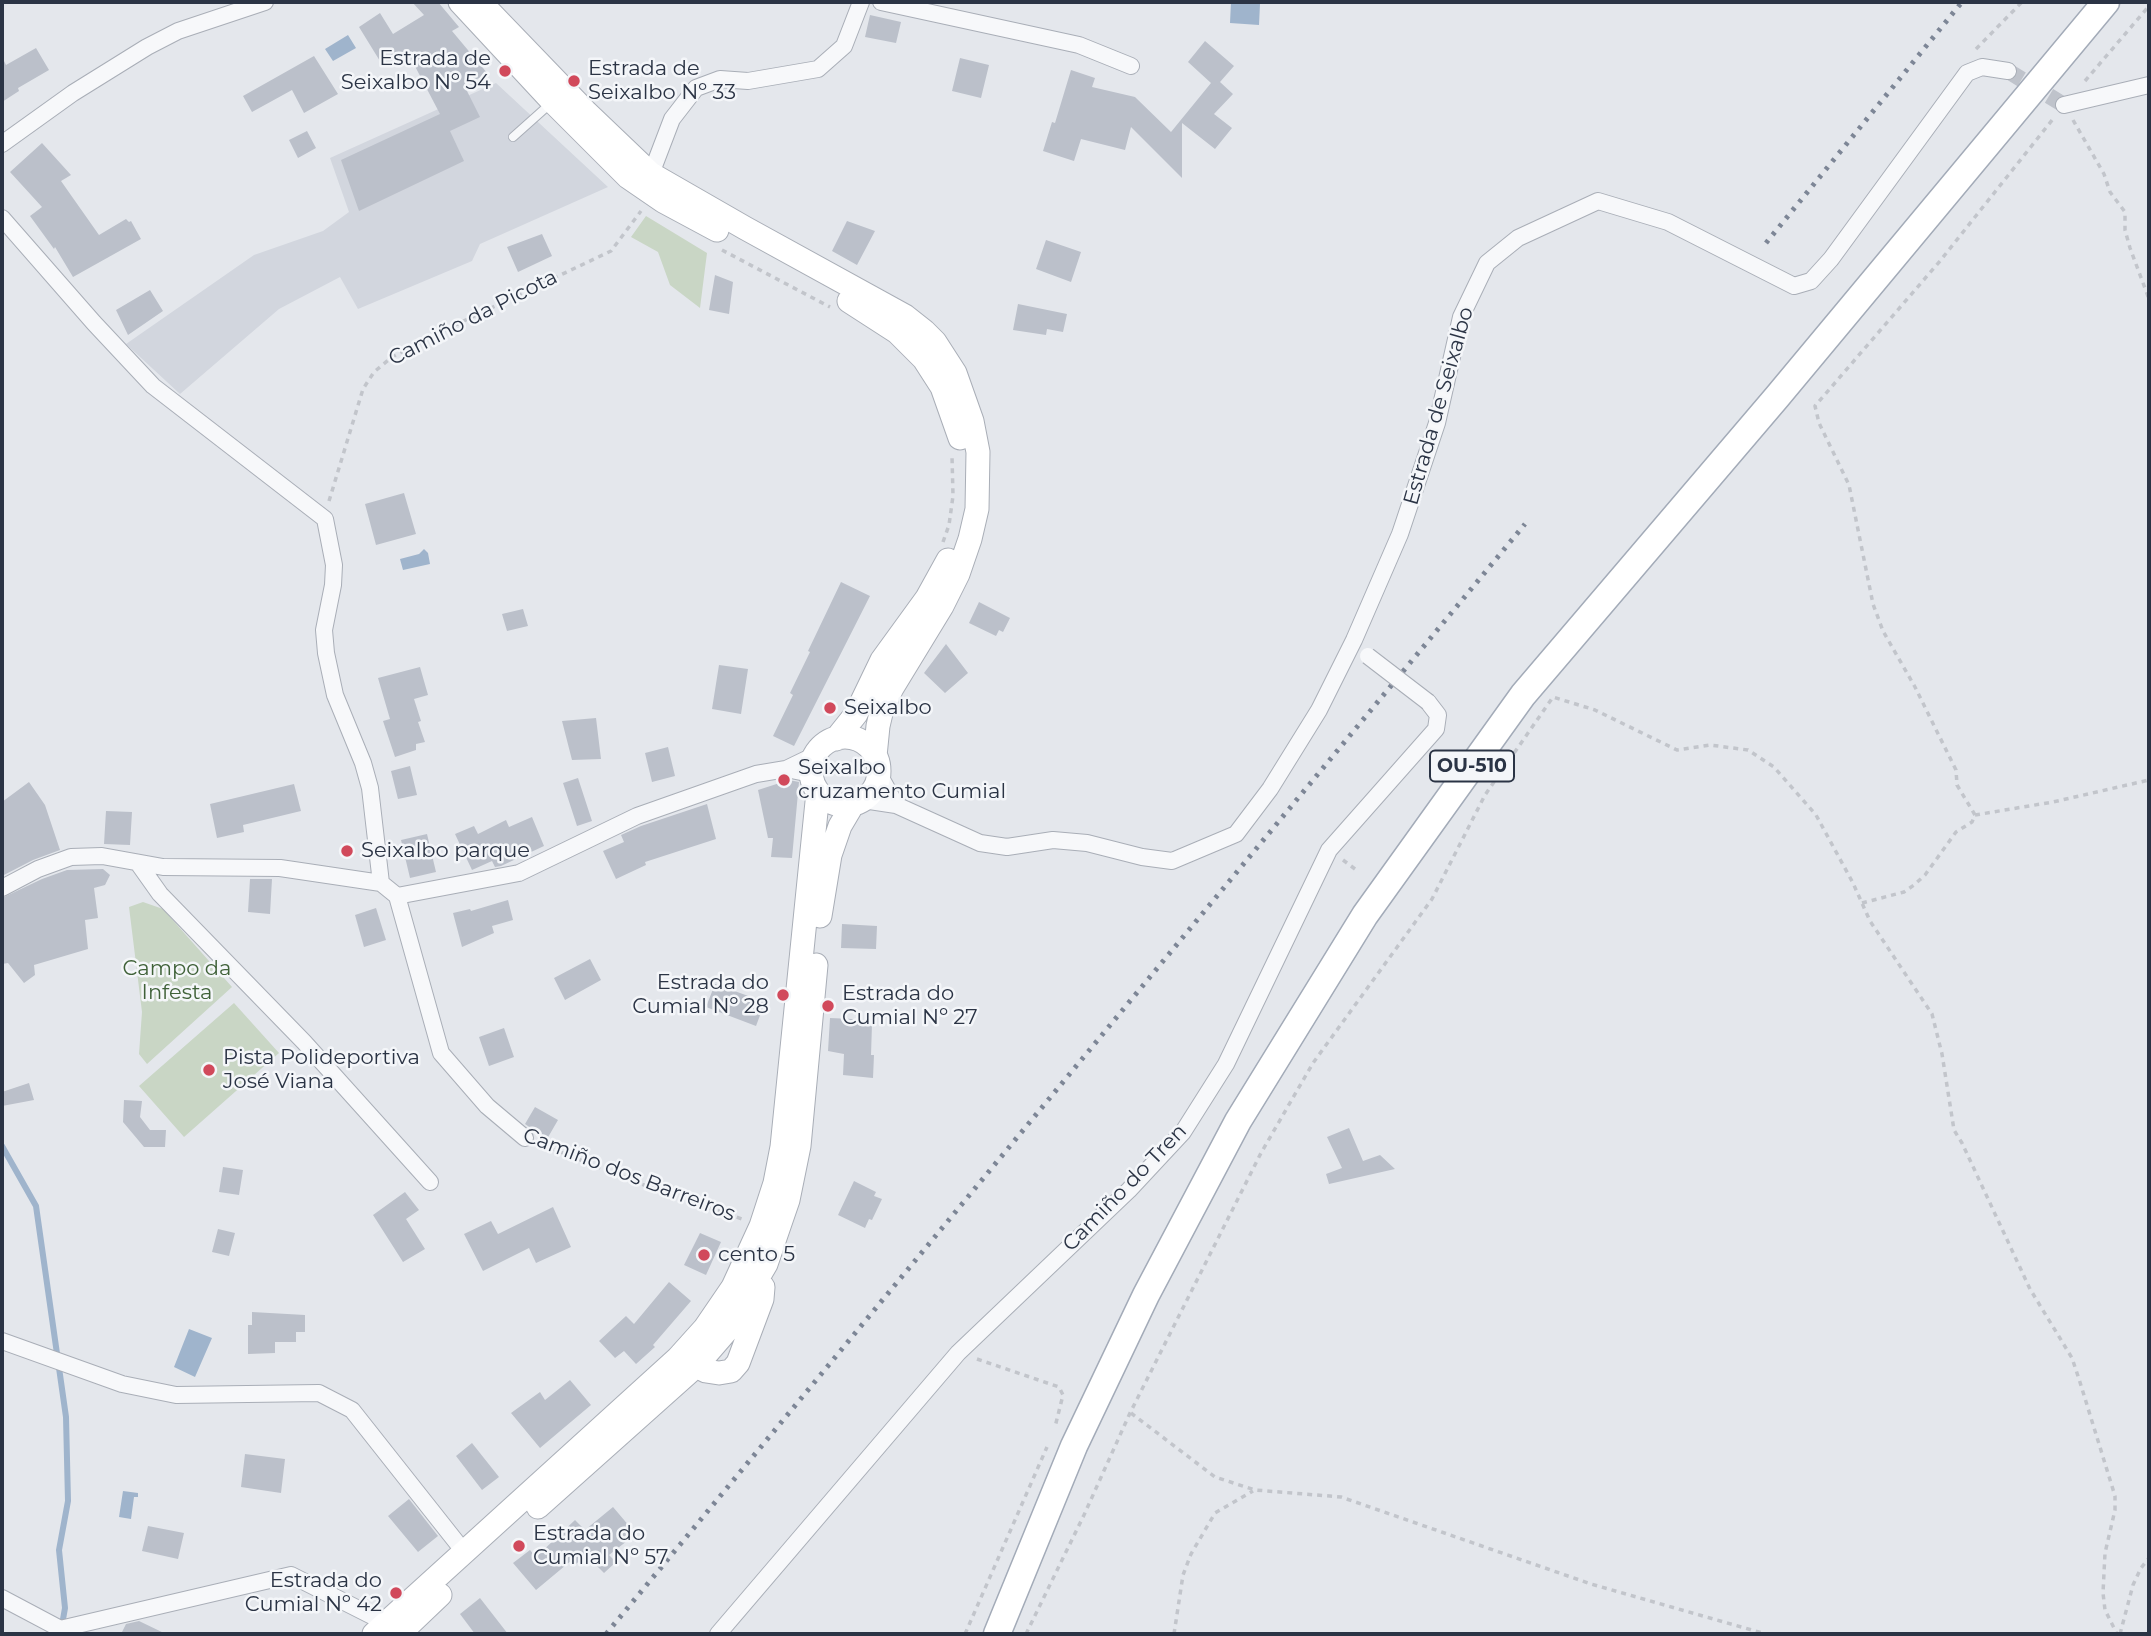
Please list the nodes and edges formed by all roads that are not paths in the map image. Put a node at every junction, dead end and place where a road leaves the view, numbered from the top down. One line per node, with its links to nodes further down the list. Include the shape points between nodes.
1 (265, 2): 13 (street, via 178,31 147,47)
2 (460, 2): 10 (street)
3 (481, 2): 14 (street)
4 (861, 2): 14 (street, via 844,46 818,69 748,81 720,79 696,88 672,119)
5 (881, 2): 7 (street, via 1079,45)
6 (2106, 2): 40 (main road, OU-510, via 1523,695 1365,915 1238,1121 1146,1295 1074,1446)
7 (1131, 66)
8 (2008, 71): 16 (street, Estrada de Seixalbo, via 1982,67 1967,73 1811,281 1794,286 1668,222 1598,201 1518,238 1487,263 1461,317 1437,423 1400,534)
9 (2149, 85): 11 (street)
10 (552, 102): 12 (lane); 14 (street, via 611,162); 14 (street, via 569,104 611,149)
11 (2064, 106)
12 (513, 137)
13 (2, 144)
14 (648, 177): 17 (street, via 897,331 934,373 956,422 965,486 955,545 937,582 882,660 856,714); 18 (street, via 905,316 945,355 962,391 978,452 977,509 958,574 882,709)
15 (2, 218): 23 (street, via 153,386 325,519 334,565 324,630 326,653 335,695 370,788)
16 (1354, 640): 21 (street, Estrada de Seixalbo, via 1312,721 1236,834 1172,861 1053,839 1007,847 981,843); 39 (street, Camiño do Tren, bridge, via 1428,702 1438,715 1436,729 1329,850 1226,1064 1183,1132 1129,1190 958,1353)
17 (836, 739): 18 (street, via 860,741); 19 (street, via 821,747)
18 (877, 765): 20 (street, via 876,784); 21 (street)
19 (815, 774): 20 (street, via 834,804); 25 (street, via 786,769 756,774 636,816 519,873); 28 (street, via 787,1106)
20 (858, 802): 21 (street); 29 (street, via 835,840 826,873 799,1146 788,1200)
21 (896, 805)
22 (138, 863): 23 (street, via 280,868); 24 (street, via 102,856 71,857); 27 (street, via 160,894 304,1042)
23 (381, 883): 25 (street)
24 (2, 888)
25 (397, 896): 26 (street, Camiño dos Barreiros, via 442,1053 487,1106)
26 (525, 1138)
27 (430, 1182)
28 (775, 1183): 30 (street, via 768,1232); 34 (street, via 733,1287 678,1358)
29 (766, 1264): 30 (street); 32 (street, via 762,1299)
30 (722, 1328): 32 (street, via 735,1333); 33 (street)
31 (2, 1341): 35 (street, via 122,1384 176,1395 319,1393 352,1410)
32 (743, 1350): 33 (street, via 731,1371 706,1371)
33 (694, 1362): 34 (street, via 651,1397); 37 (street, via 455,1580)
34 (620, 1411): 35 (street)
35 (464, 1553): 37 (street)
36 (2, 1598): 38 (street)
37 (386, 1630): 38 (street, via 291,1575)
38 (65, 1632)
39 (718, 1634)
40 (997, 1634)

